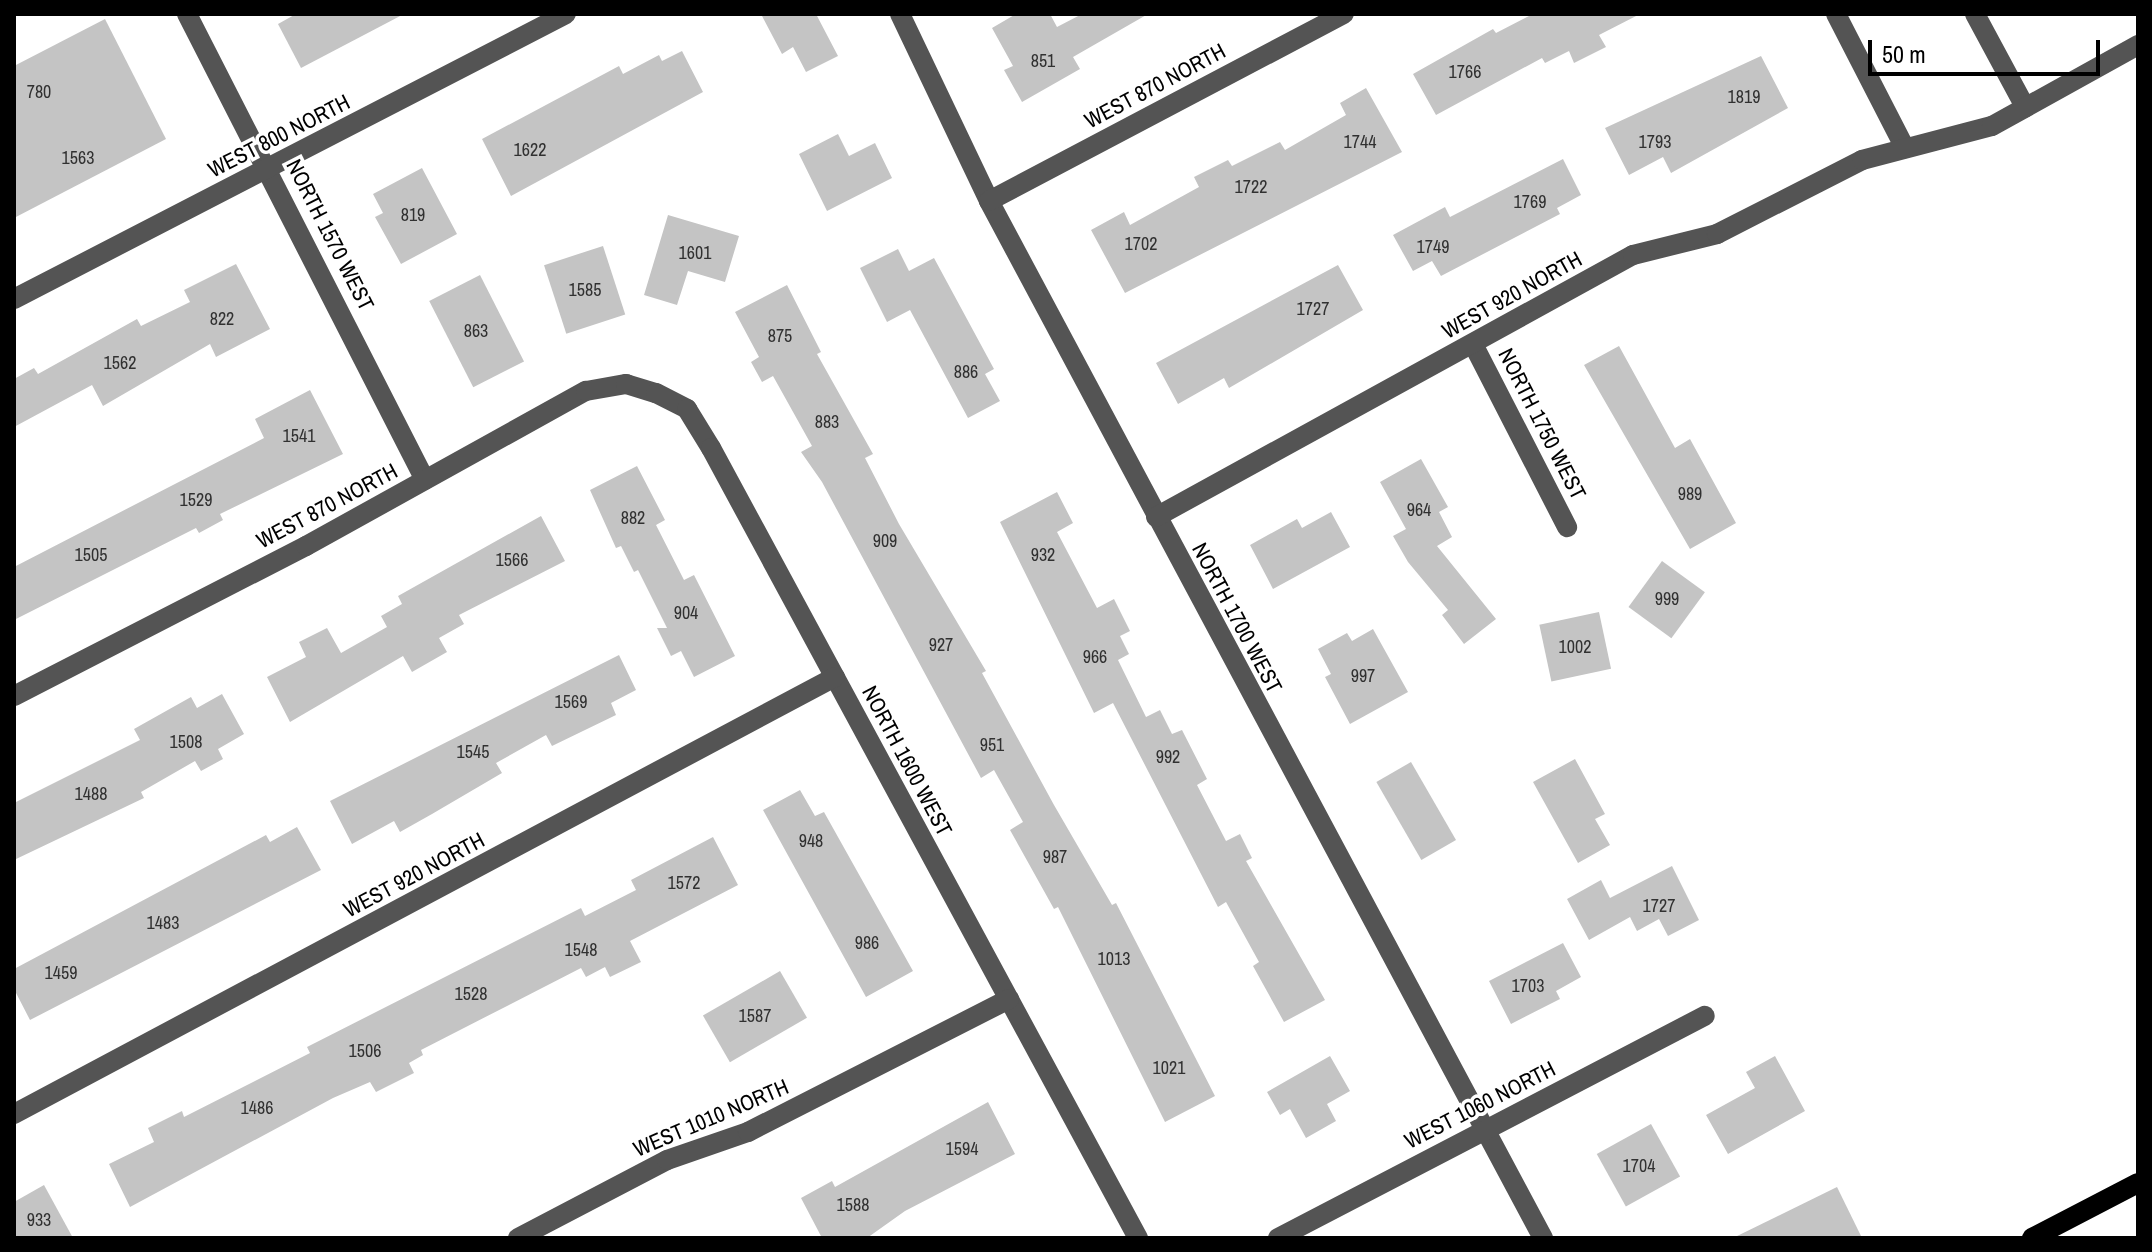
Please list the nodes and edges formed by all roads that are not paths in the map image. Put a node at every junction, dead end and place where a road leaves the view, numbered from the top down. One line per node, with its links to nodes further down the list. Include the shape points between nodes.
1 (187, 14): 10 (street, NORTH 1570 WEST)
2 (566, 14): 10 (street, WEST 800 NORTH)
3 (900, 14): 11 (street, NORTH 1700 WEST)
4 (1344, 14): 11 (street, WEST 870 NORTH)
5 (1836, 14): 9 (street)
6 (1975, 14): 8 (street)
7 (2138, 45): 8 (street, WEST 920 NORTH)
8 (2025, 107): 9 (street, WEST 920 NORTH, via 1992,126)
9 (1905, 148): 13 (street, WEST 920 NORTH, via 1862,160 1717,234 1633,255)
10 (269, 168): 12 (street, WEST 800 NORTH); 15 (street, NORTH 1570 WEST)
11 (989, 201): 16 (street, NORTH 1700 WEST)
12 (14, 299)
13 (1473, 344): 16 (street, WEST 920 NORTH); 17 (street, NORTH 1750 WEST)
14 (666, 399): 15 (street, WEST 870 NORTH, via 626,384 586,391); 18 (street, NORTH 1600 WEST, via 687,409 711,448)
15 (425, 480): 19 (street, WEST 870 NORTH)
16 (1156, 517): 23 (street, NORTH 1700 WEST)
17 (1567, 527)
18 (835, 677): 20 (street, NORTH 1600 WEST); 22 (street, WEST 920 NORTH)
19 (14, 696)
20 (1009, 999): 25 (street, WEST 1010 NORTH, via 748,1132 667,1160); 26 (street, NORTH 1600 WEST)
21 (1705, 1016): 23 (street, WEST 1060 NORTH)
22 (14, 1114)
23 (1483, 1129): 27 (street, WEST 1060 NORTH); 28 (street, NORTH 1700 WEST)
24 (2138, 1183): 29 (main road)
25 (518, 1238)
26 (1138, 1238)
27 (1278, 1238)
28 (1543, 1238)
29 (2032, 1238)

